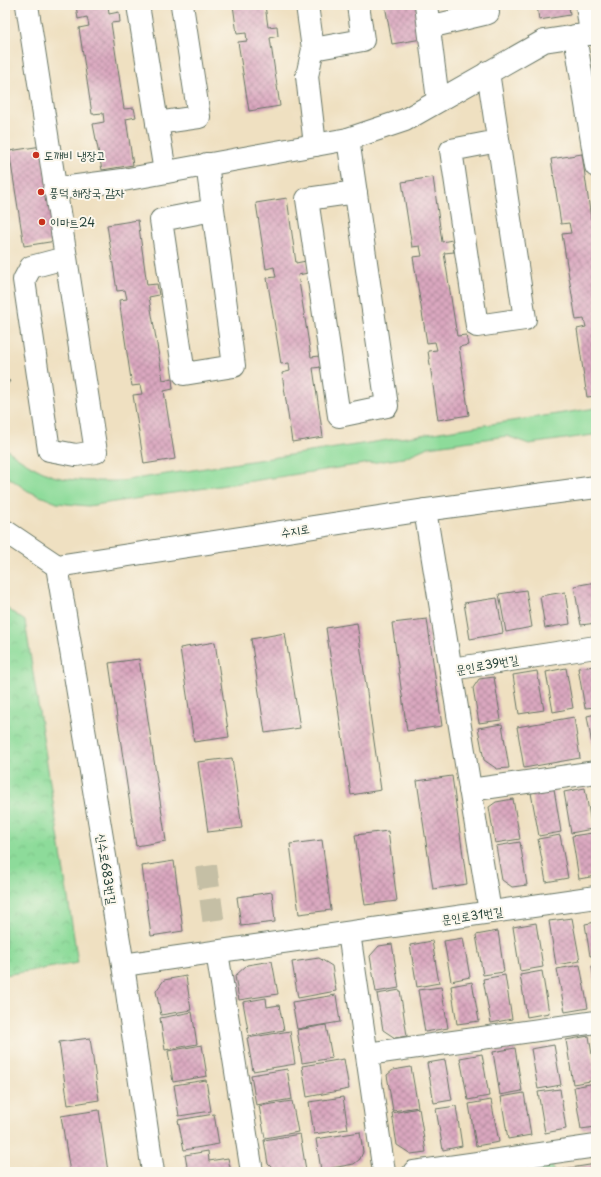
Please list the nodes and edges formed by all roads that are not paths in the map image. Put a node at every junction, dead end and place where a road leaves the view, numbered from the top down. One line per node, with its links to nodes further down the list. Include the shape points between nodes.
1 (27, 5): 21 (street)
2 (138, 5): 14 (street)
3 (182, 5): 14 (street, via 199,117)
4 (307, 5): 11 (street)
5 (358, 5): 11 (street, via 363,40)
6 (426, 5): 9 (street)
7 (487, 5): 9 (street, via 488,13)
8 (587, 5): 10 (street)
9 (429, 27): 13 (street)
10 (588, 34): 12 (street, via 544,40); 19 (street)
11 (313, 49): 17 (street, via 307,76)
12 (488, 72): 13 (street); 16 (street)
13 (438, 100): 15 (street, via 404,120)
14 (157, 123): 20 (street)
15 (348, 140): 17 (street); 22 (street)
16 (498, 141): 16 (street, via 525,319 477,326 451,150)
17 (315, 146): 18 (street)
18 (207, 164): 20 (street); 23 (street)
19 (596, 166)
20 (164, 172): 21 (street)
21 (54, 190): 24 (street)
22 (356, 192): 22 (street, via 308,199 339,416 387,406)
23 (213, 210): 23 (street, via 161,220 184,374 234,366)
24 (65, 258): 25 (street, via 31,267); 25 (street, via 96,452 76,455 49,450)
25 (14, 281)
26 (596, 487): 27 (street, 수지로)
27 (425, 510): 29 (street, 수지로); 31 (street)
28 (5, 531): 29 (street)
29 (57, 566): 38 (street, 신수로683번길)
30 (596, 647): 31 (street, 문인로39번길)
31 (451, 669): 33 (street, 문인로39번길)
32 (596, 772): 33 (street)
33 (470, 790): 35 (street, 문인로39번길)
34 (596, 897): 35 (street, 문인로31번길)
35 (490, 912): 36 (street, 문인로31번길)
36 (349, 933): 37 (street, 문인로31번길); 40 (street)
37 (217, 952): 38 (street, 문인로31번길); 43 (street)
38 (123, 965): 42 (street, 신수로683번길)
39 (596, 1022): 40 (street)
40 (367, 1054): 44 (street)
41 (596, 1146): 45 (street)
42 (153, 1172)
43 (252, 1172)
44 (384, 1172)
45 (414, 1172)

